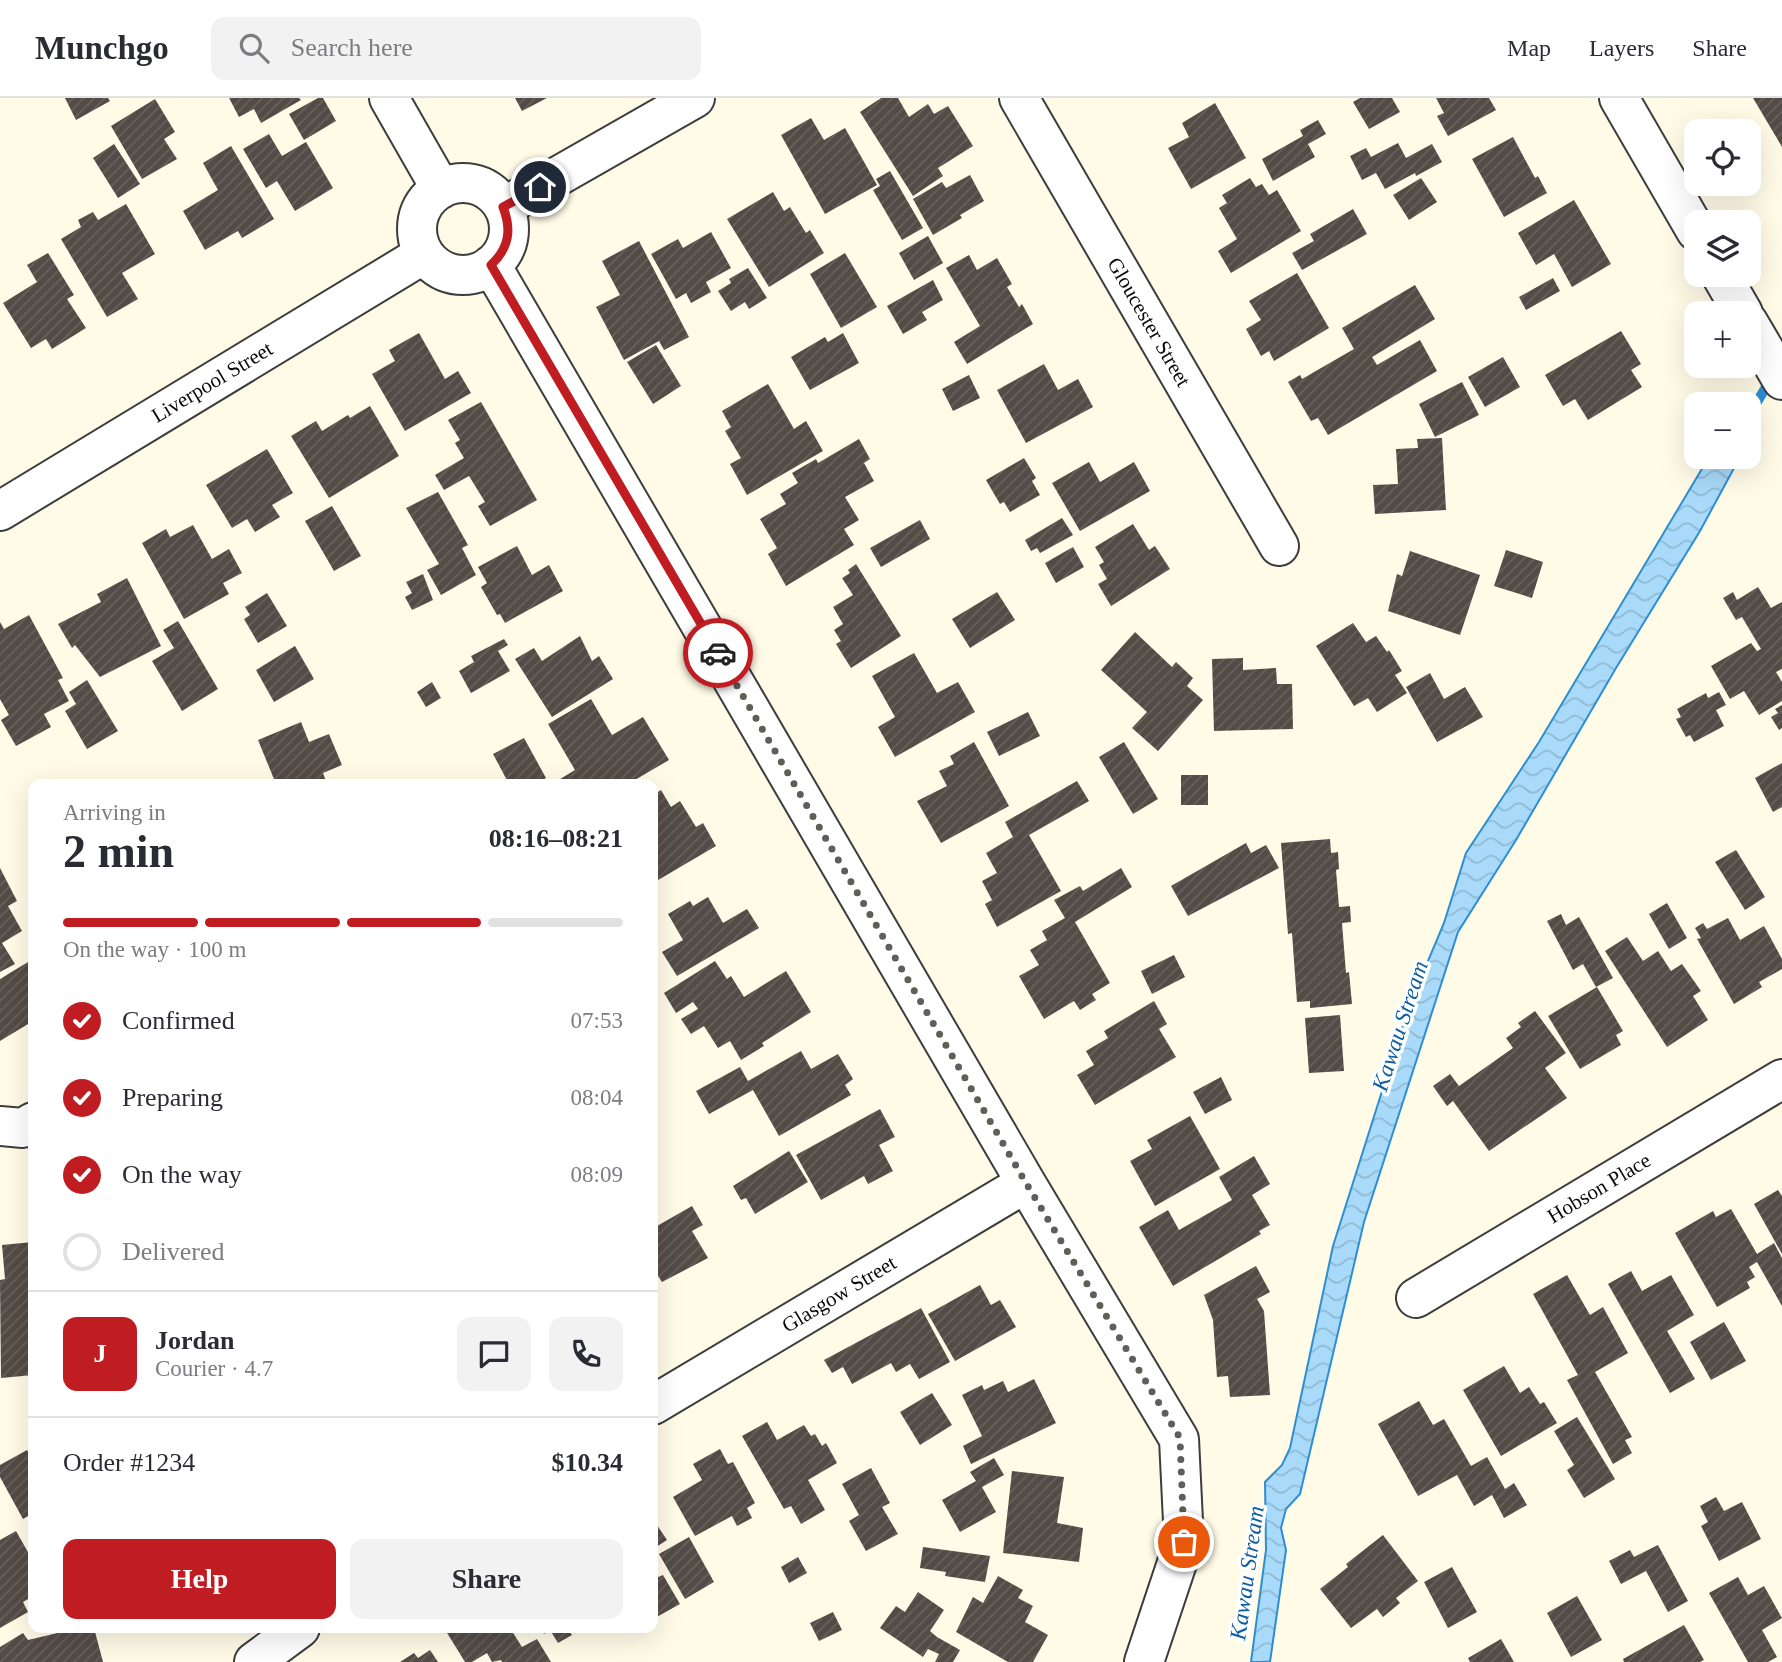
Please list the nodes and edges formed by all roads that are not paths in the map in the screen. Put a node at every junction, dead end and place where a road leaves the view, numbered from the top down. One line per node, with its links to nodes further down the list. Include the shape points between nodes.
1 (389, 98): 5 (street)
2 (695, 98): 6 (street)
3 (1019, 98): 13 (street, Gloucester Street)
4 (1619, 98): 7 (street)
5 (441, 188): 6 (street, via 469,183 483,187); 8 (street, via 425,204 417,225)
6 (503, 207): 9 (street, via 509,232 500,256)
7 (1684, 210)
8 (424, 254): 9 (street, via 448,273 478,273); 12 (street, Liverpool Street)
9 (491, 265): 17 (street)
10 (1761, 345): 11 (street)
11 (1782, 380)
12 (0, 510)
13 (1279, 546)
14 (1782, 1079): 18 (street, Hobson Place)
15 (28, 1125): 16 (street)
16 (0, 1126)
17 (1026, 1183): 19 (street, Glasgow Street); 22 (street, via 1180,1438 1184,1542)
18 (1416, 1298)
19 (658, 1402)
20 (293, 1633): 21 (street)
21 (254, 1662)
22 (1144, 1662)

